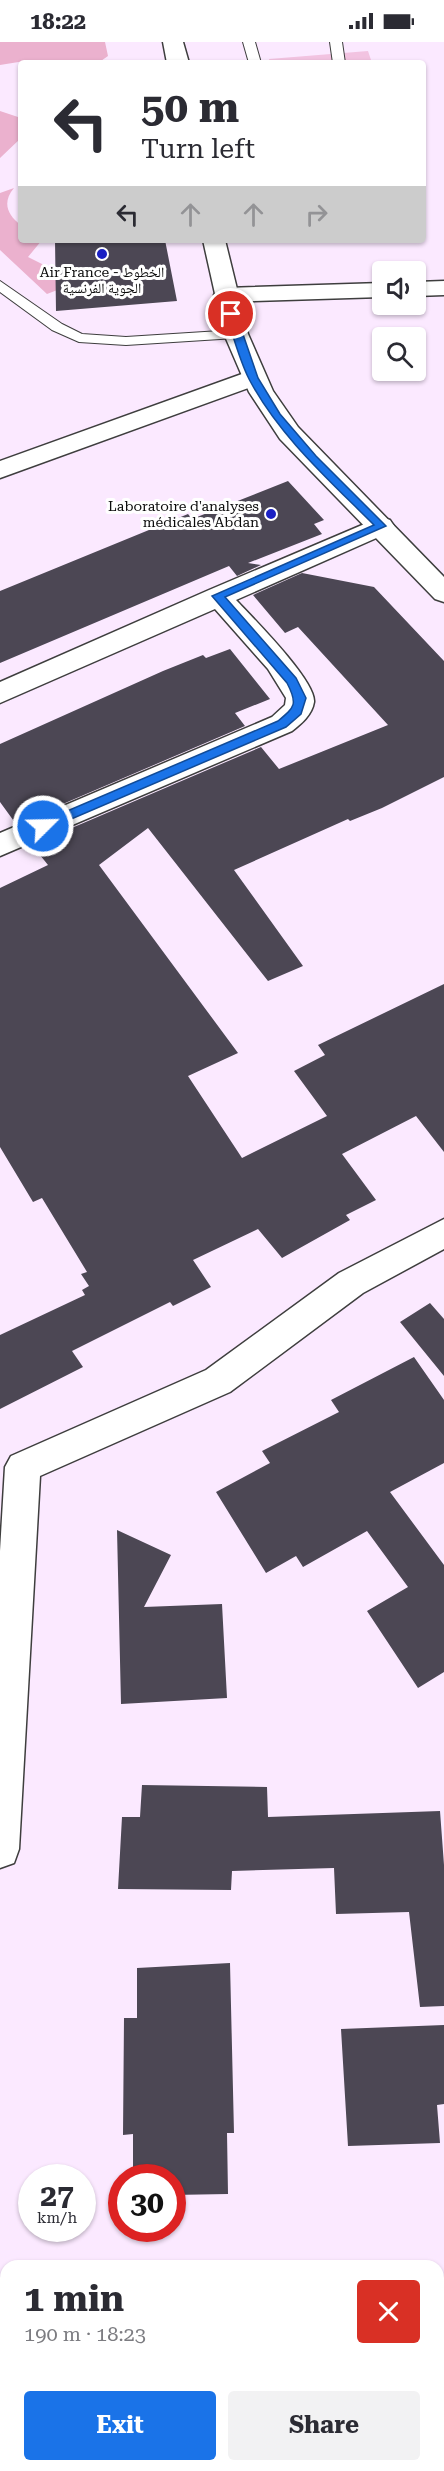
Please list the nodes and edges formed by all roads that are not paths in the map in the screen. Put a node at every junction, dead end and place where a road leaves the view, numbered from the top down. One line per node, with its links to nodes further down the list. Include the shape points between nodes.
1 (173, 42): 4 (street)
2 (249, 42): 5 (lane)
3 (336, 42): 6 (lane)
4 (177, 60)
5 (254, 60)
6 (339, 60)
7 (215, 243): 12 (street)
8 (0, 285): 13 (lane, via 57,327 79,338 126,341)
9 (444, 288): 10 (street)
10 (426, 289)
11 (372, 290): 12 (street)
12 (226, 295): 13 (street)
13 (236, 334): 14 (street)
14 (257, 385): 15 (street); 16 (street, via 312,458)
15 (0, 470)
16 (381, 526): 17 (street); 18 (street)
17 (444, 592)
18 (218, 596): 19 (street); 20 (street, via 292,681 300,698 297,711 282,724)
19 (0, 693)
20 (0, 845)
21 (444, 1233): 22 (street, via 351,1283 218,1381)
22 (11, 1468): 23 (street)
23 (0, 1849)

